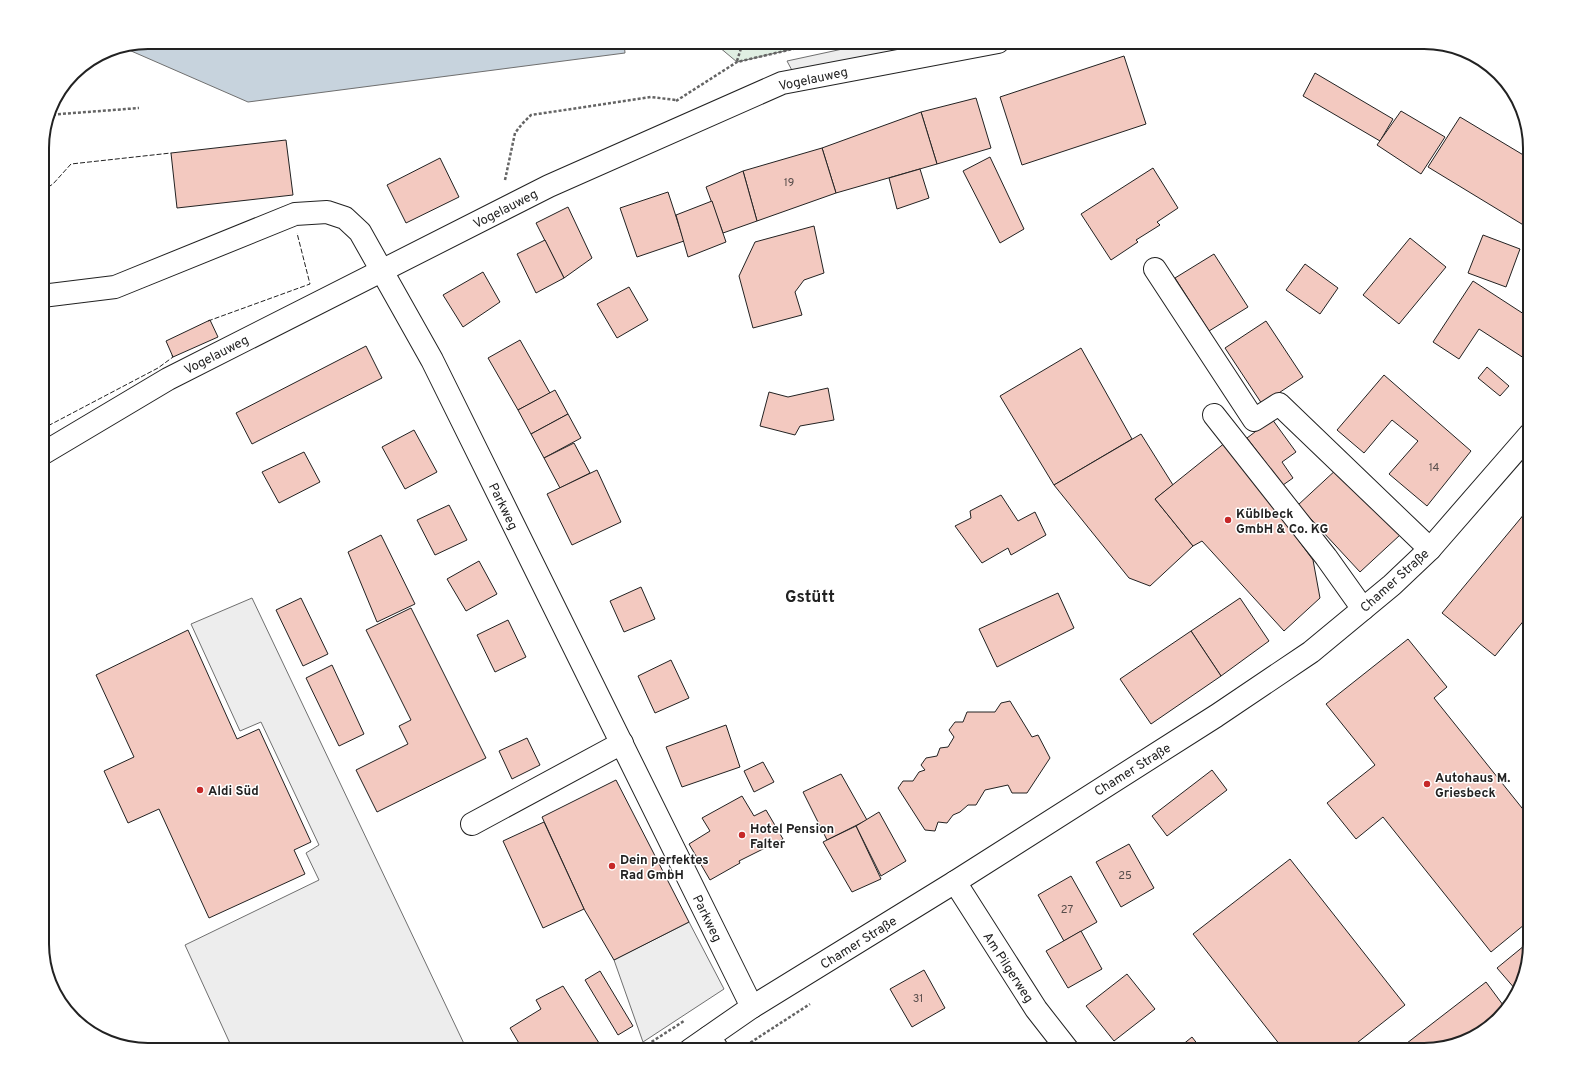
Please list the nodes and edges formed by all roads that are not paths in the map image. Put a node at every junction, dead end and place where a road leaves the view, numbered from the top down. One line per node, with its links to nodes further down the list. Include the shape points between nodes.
1 (961, 49): 3 (street, Vogelauweg, via 782,83 549,186)
2 (1155, 269): 8 (street, via 1254,420 1279,404)
3 (382, 271): 4 (street, Parkweg, via 360,232 345,218 327,212 295,214 116,287); 7 (street, Vogelauweg, via 168,379); 10 (street, Parkweg, via 432,360)
4 (49, 295)
5 (1214, 415): 9 (street, via 1326,556)
6 (1523, 442): 8 (street, Chamer Straße)
7 (49, 450)
8 (1430, 549): 9 (street, Chamer Straße)
9 (1363, 609): 12 (street, Chamer Straße, via 1311,652 1216,716)
10 (622, 743): 11 (street); 13 (street, Parkweg)
11 (472, 824)
12 (955, 882): 13 (street, Chamer Straße); 15 (street, Am Pilgerweg, via 1036,1009)
13 (752, 1007): 14 (street, Chamer Straße)
14 (715, 1043)
15 (1063, 1043)

